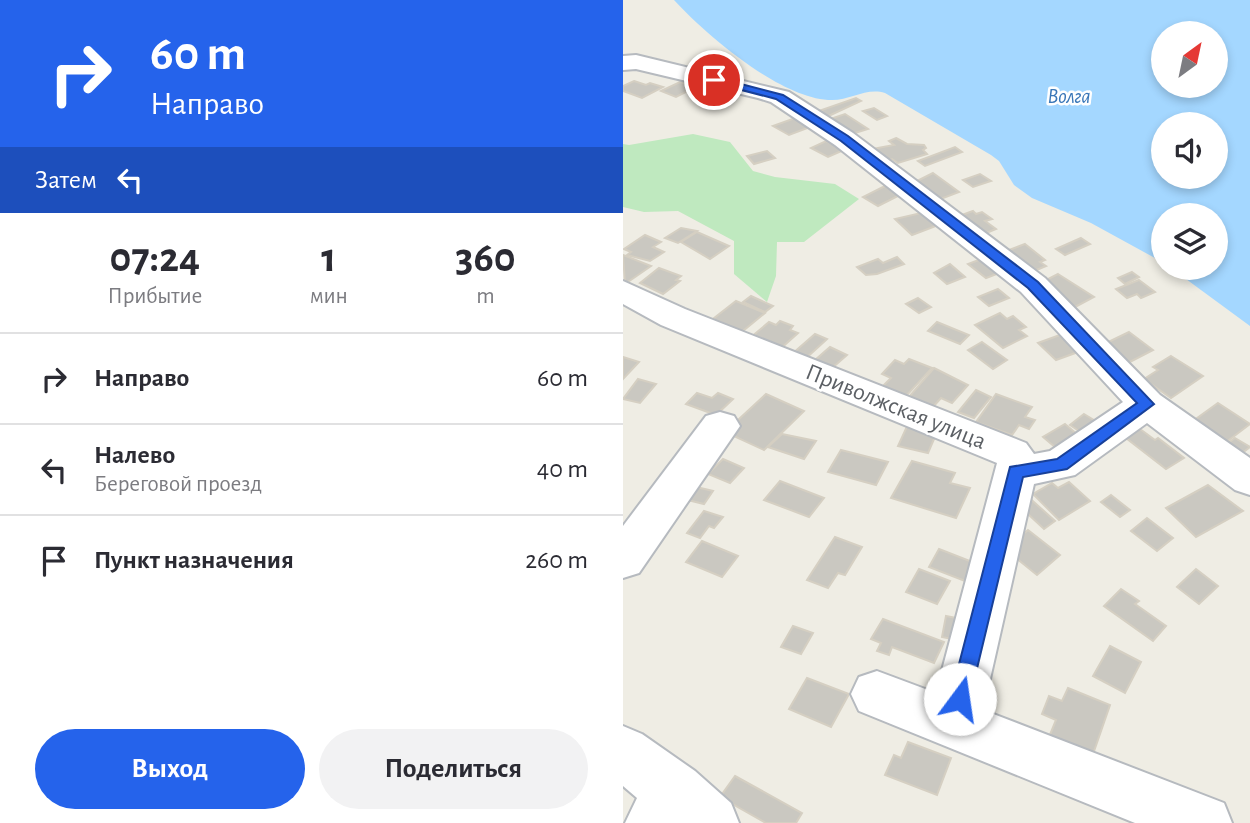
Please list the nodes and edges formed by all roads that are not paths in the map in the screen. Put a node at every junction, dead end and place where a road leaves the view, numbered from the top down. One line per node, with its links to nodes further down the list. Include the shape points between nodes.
1 (623, 63): 3 (street, via 636,62 766,92 845,138 1033,285)
2 (623, 291): 5 (street, Приволжская улица, via 673,317 1012,453 1018,461)
3 (1147, 404): 5 (street, via 1061,464); 6 (street)
4 (720, 425): 7 (street)
5 (1016, 472): 9 (street)
6 (1250, 479)
7 (623, 560)
8 (877, 695): 9 (street)
9 (954, 724): 12 (street)
10 (623, 752): 11 (street)
11 (680, 812)
12 (1203, 823)

